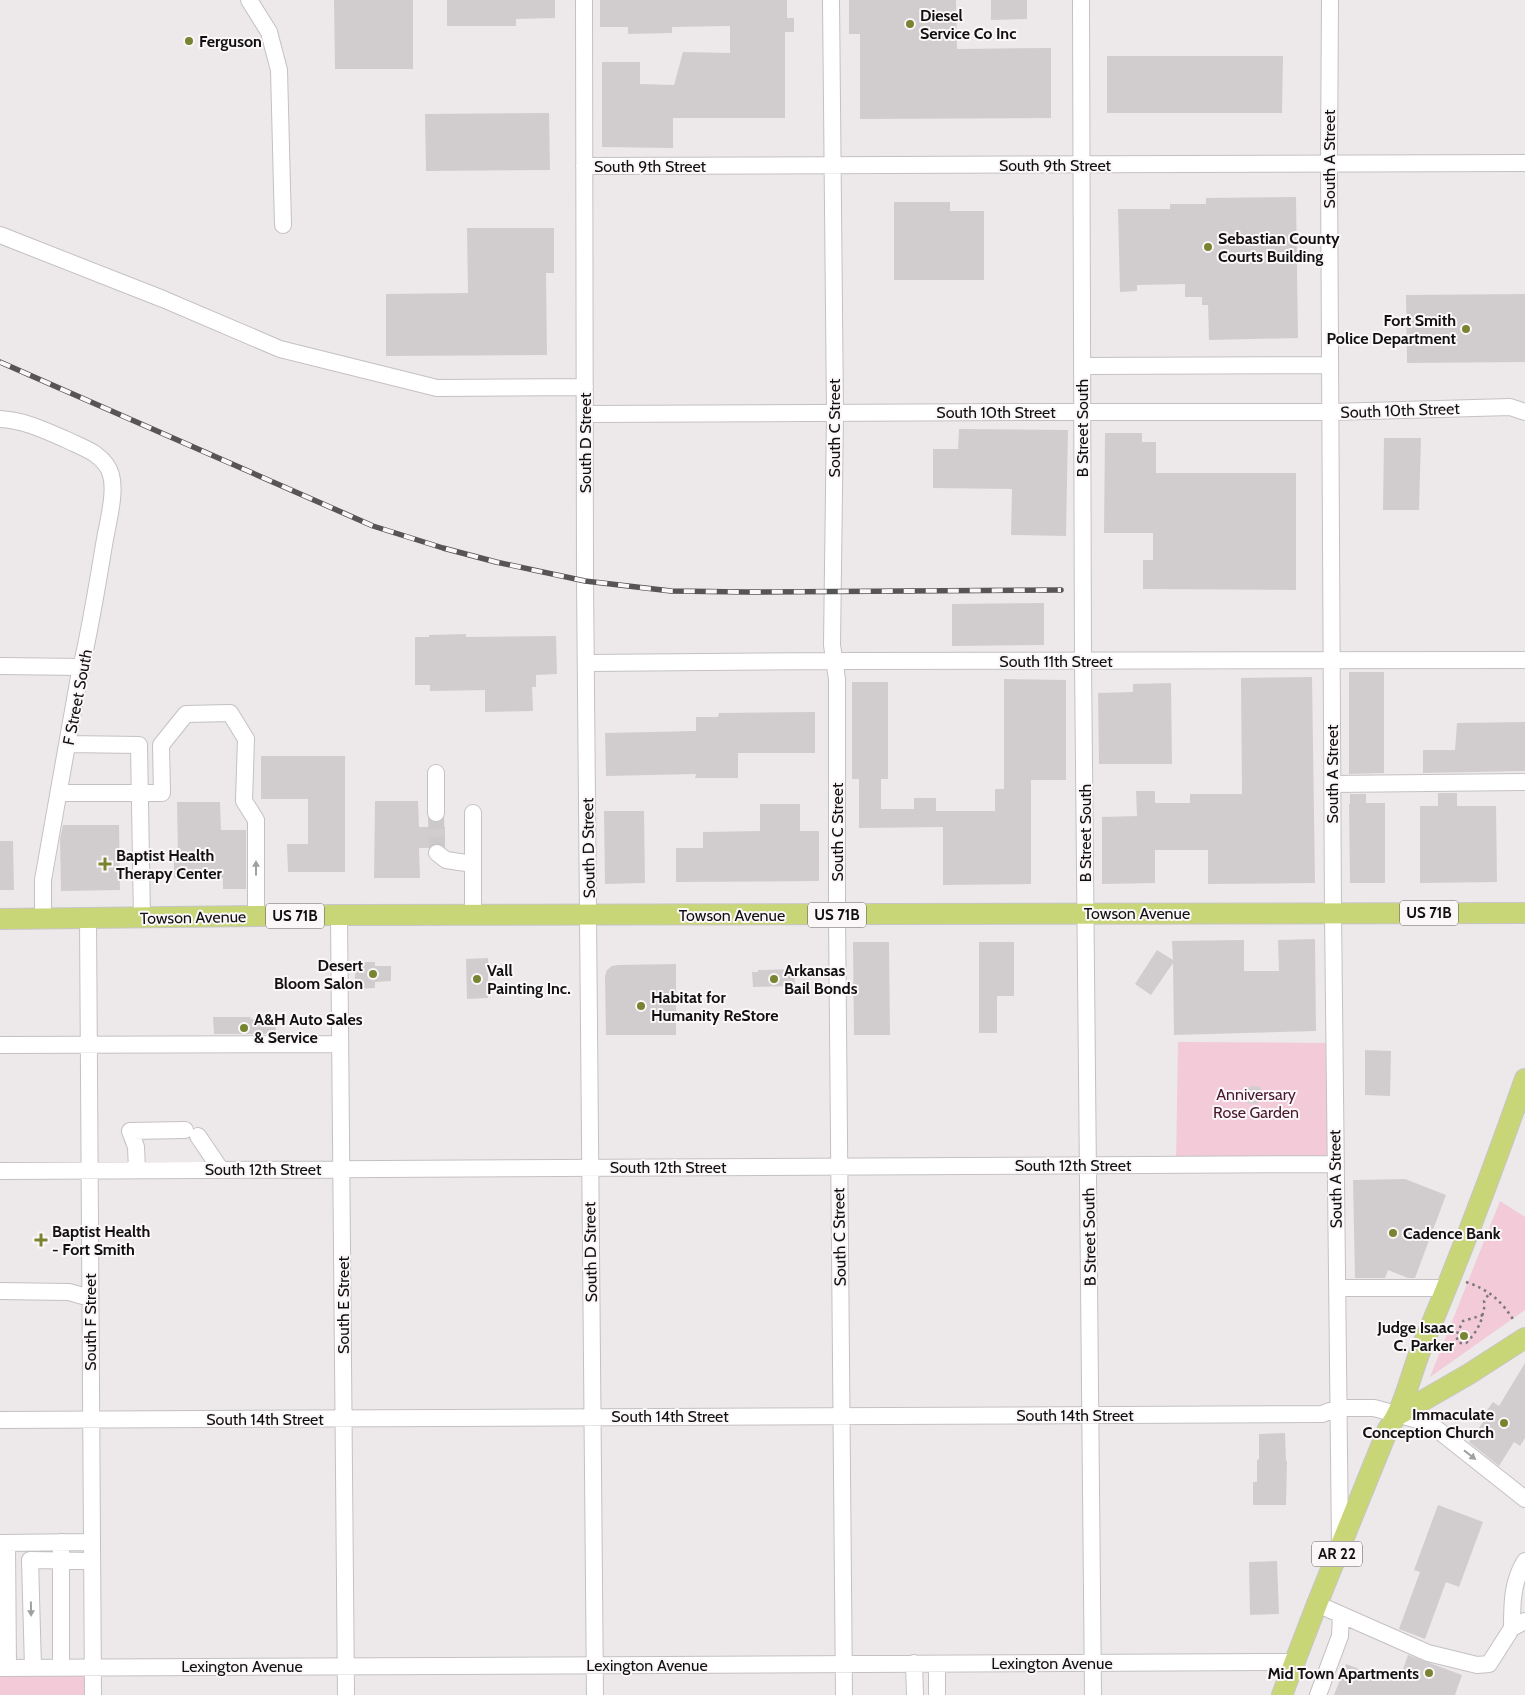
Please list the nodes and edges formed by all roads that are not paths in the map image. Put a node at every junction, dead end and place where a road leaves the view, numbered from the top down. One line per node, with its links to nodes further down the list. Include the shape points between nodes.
1 (249, 0): 11 (street, via 269,32 279,70)
2 (584, 0): 9 (street, South D Street)
3 (831, 0): 10 (street, South C Street)
4 (1081, 0): 8 (street, B Street South)
5 (1330, 0): 6 (street, South A Street)
6 (1329, 163): 7 (street, South 9th Street); 8 (street, South 9th Street); 13 (street, South A Street)
7 (1525, 163)
8 (1081, 165): 10 (street, South 9th Street); 14 (street, B Street South)
9 (584, 166): 10 (street, South 9th Street); 15 (street, South D Street)
10 (833, 166): 20 (street, South C Street)
11 (283, 225)
12 (0, 235): 15 (street, via 280,348 437,388)
13 (1330, 365): 14 (street); 17 (street, South A Street)
14 (1082, 366): 16 (street, B Street South)
15 (585, 387): 19 (street, South D Street)
16 (1082, 412): 17 (street, South 10th Street); 20 (street, South 10th Street); 25 (street, B Street South)
17 (1331, 412): 18 (street, South 10th Street, via 1510,407); 22 (street, South A Street)
18 (1525, 412)
19 (585, 414): 20 (street, South 10th Street); 26 (street, South D Street)
20 (834, 414): 24 (street, South C Street)
21 (0, 419): 28 (street, F Street South, via 33,426 87,449 106,465 111,475 109,513)
22 (1332, 660): 23 (street, South 11th Street); 25 (street, South 11th Street); 32 (street, South A Street)
23 (1525, 660)
24 (834, 661): 25 (street, South 11th Street); 26 (street, South 11th Street); 45 (street, South C Street, via 837,679)
25 (1083, 661): 40 (street, B Street South)
26 (586, 663): 44 (street, South D Street)
27 (0, 666): 28 (street)
28 (82, 667): 29 (street, F Street South)
29 (68, 744): 33 (street, F Street South); 34 (street, via 139,745)
30 (436, 773): 35 (street)
31 (1525, 782): 32 (street)
32 (1332, 784): 41 (street, South A Street)
33 (59, 793): 34 (street); 50 (street, F Street South, via 43,880)
34 (140, 793): 46 (street, one-way to 34, via 256,820 244,801 246,738 230,713 186,714 161,745 162,793); 48 (street)
35 (436, 813)
36 (473, 813): 38 (street)
37 (437, 853): 38 (street, via 446,860)
38 (473, 864): 43 (street)
39 (1524, 912): 41 (main road, Towson Avenue / US 71B)
40 (1085, 913): 41 (main road, Towson Avenue / US 71B); 45 (main road, Towson Avenue / US 71B); 56 (street, B Street South)
41 (1333, 913): 55 (street, South A Street)
42 (339, 915): 43 (main road, Towson Avenue / US 71B); 46 (main road, Towson Avenue / US 71B); 51 (street, South E Street)
43 (473, 915): 44 (main road, Towson Avenue / US 71B)
44 (589, 915): 45 (main road, Towson Avenue / US 71B); 58 (street, South D Street)
45 (837, 915): 57 (street, South C Street)
46 (256, 916): 48 (main road, Towson Avenue / US 71B)
47 (88, 918): 48 (main road, Towson Avenue / US 71B); 50 (main road, Towson Avenue / US 71B); 53 (street, South F Street)
48 (142, 918)
49 (0, 919): 50 (main road, Towson Avenue / US 71B)
50 (43, 919)
51 (340, 1044): 53 (street); 59 (street, South E Street)
52 (0, 1045): 53 (street)
53 (89, 1045): 60 (street, South F Street)
54 (1525, 1079): 64 (main road, AR 22)
55 (1335, 1164): 56 (street, South 12th Street); 65 (street, South A Street)
56 (1088, 1165): 57 (street, South 12th Street); 71 (street, B Street South)
57 (839, 1166): 58 (street, South 12th Street); 70 (street, South C Street)
58 (590, 1168): 59 (street, South 12th Street); 73 (street, South D Street)
59 (342, 1169): 62 (street, South 12th Street); 74 (street, South E Street)
60 (90, 1170): 61 (street, South 12th Street); 63 (street, South 12th Street); 67 (street, South F Street)
61 (137, 1170): 62 (street, South 12th Street); 62 (street, via 136,1147 130,1131 192,1133)
62 (221, 1170)
63 (0, 1171)
64 (1457, 1285): 65 (street); 72 (main road, AR 22, via 1414,1368)
65 (1337, 1288): 69 (street, South A Street)
66 (0, 1291): 67 (street, via 69,1292)
67 (90, 1298): 75 (street, South F Street)
68 (1525, 1338): 72 (main road)
69 (1338, 1408): 71 (street, South 14th Street, via 1322,1414); 72 (street, South 14th Street, via 1374,1408); 81 (street, South A Street)
70 (841, 1415): 71 (street, South 14th Street); 73 (street, South 14th Street); 90 (street, South C Street)
71 (1090, 1415): 89 (street, B Street South)
72 (1398, 1415): 77 (street, South 14th Street, one-way to 77, via 1429,1423); 81 (main road, AR 22, via 1388,1429)
73 (592, 1417): 74 (street, South 14th Street); 93 (street, South D Street)
74 (344, 1418): 75 (street, South 14th Street); 94 (street, South E Street)
75 (91, 1419): 76 (street, South 14th Street); 79 (street, South F Street)
76 (0, 1420)
77 (1525, 1498)
78 (61, 1542): 79 (street); 80 (street); 82 (street)
79 (92, 1542): 83 (street, South F Street)
80 (4, 1543): 96 (street)
81 (1340, 1547): 85 (main road, AR 22)
82 (61, 1561): 83 (street); 97 (street, one-way to 97, via 30,1560); 98 (street)
83 (92, 1561): 95 (street, South F Street)
84 (1525, 1561): 87 (street, via 1519,1570 1512,1597)
85 (1317, 1604): 86 (street); 88 (main road, AR 22)
86 (1341, 1615): 87 (street, via 1428,1653 1477,1664 1489,1664); 107 (street, via 1340,1636)
87 (1518, 1625)
88 (1295, 1662): 89 (street, Lexington Avenue); 106 (main road, AR 22)
89 (1093, 1663): 92 (street, Lexington Avenue); 105 (street, B Street South)
90 (843, 1664): 91 (street, Lexington Avenue); 93 (street, Lexington Avenue); 102 (street, South C Street)
91 (914, 1664): 92 (street, Lexington Avenue); 103 (street)
92 (937, 1664): 104 (street)
93 (595, 1665): 94 (street, Lexington Avenue); 101 (street, South D Street)
94 (346, 1666): 95 (street, Lexington Avenue); 100 (street, South E Street)
95 (93, 1667): 98 (street, Lexington Avenue); 99 (street, South F Street)
96 (4, 1668): 97 (street, Lexington Avenue)
97 (33, 1668): 98 (street, Lexington Avenue)
98 (60, 1668)
99 (93, 1695)
100 (346, 1695)
101 (595, 1695)
102 (844, 1695)
103 (915, 1695)
104 (937, 1695)
105 (1093, 1695)
106 (1282, 1695)
107 (1318, 1695)

